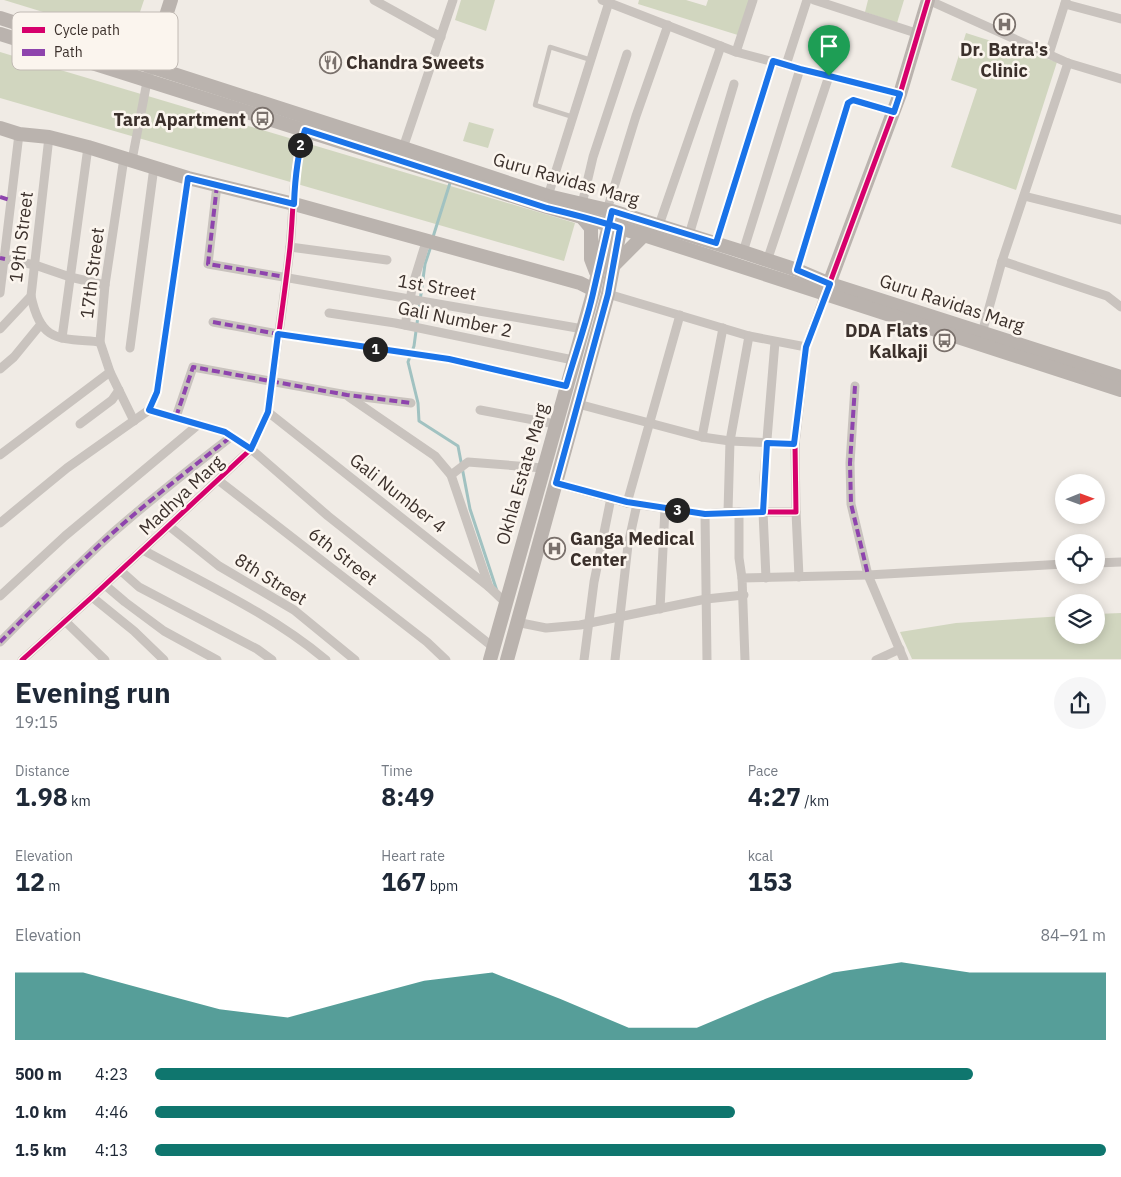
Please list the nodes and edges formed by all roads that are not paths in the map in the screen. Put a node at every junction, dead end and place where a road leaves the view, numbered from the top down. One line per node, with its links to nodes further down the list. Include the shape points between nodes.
1 (171, 0): 12 (main road)
2 (374, 0): 19 (street)
3 (453, 0): 19 (street)
4 (634, 0): 11 (street)
5 (753, 0): 22 (street)
6 (807, 0): 28 (street)
7 (814, 0): 18 (street)
8 (928, 0): 18 (main road); 24 (street)
9 (605, 1): 11 (street); 25 (street)
10 (1065, 2): 14 (street); 24 (street)
11 (630, 10): 16 (street)
12 (167, 12)
13 (0, 18): 15 (main road, Guru Ravidas Marg)
14 (1121, 19)
15 (12, 22)
16 (668, 25): 21 (street); 56 (street, via 636,116)
17 (0, 34): 20 (main road, Guru Ravidas Marg)
18 (919, 34): 37 (main road)
19 (441, 37): 45 (street)
20 (12, 38)
21 (721, 46): 22 (street); 58 (street)
22 (736, 52): 26 (street)
23 (627, 54): 55 (street, via 593,157)
24 (1050, 54): 27 (street)
25 (590, 60): 39 (street); 39 (lane, via 550,47 535,105)
26 (773, 61): 28 (street); 62 (street)
27 (1068, 63): 34 (street); 51 (street)
28 (786, 65): 29 (street)
29 (800, 69): 33 (street); 64 (street)
30 (110, 70): 35 (main road, Guru Ravidas Marg)
31 (149, 70): 35 (street, 17th Street)
32 (162, 70): 45 (main road, Guru Ravidas Marg)
33 (829, 76): 37 (street); 67 (street)
34 (1121, 78)
35 (147, 82): 41 (main road, Guru Ravidas Marg); 46 (street, 17th Street)
36 (734, 84): 60 (street)
37 (900, 94): 38 (main road)
38 (894, 112): 71 (street, via 853,100 848,103); 76 (main road)
39 (573, 117): 50 (street)
40 (0, 128): 42 (main road)
41 (305, 130): 54 (street, Madhya Marg, via 296,165); 55 (main road, Guru Ravidas Marg, via 547,208)
42 (19, 134): 43 (main road); 53 (street)
43 (49, 137): 44 (main road); 70 (street, 19th Street)
44 (88, 147): 46 (main road); 74 (street)
45 (404, 148): 50 (main road, Guru Ravidas Marg)
46 (128, 159): 47 (main road); 75 (street, 17th Street)
47 (154, 167): 48 (main road); 98 (street)
48 (188, 178): 49 (main road); 111 (street, via 157,392)
49 (217, 186): 54 (main road); 73 (street, 1st Street, via 208,264)
50 (548, 196): 55 (main road, Guru Ravidas Marg)
51 (1024, 196): 57 (street); 68 (street)
52 (0, 197): 53 (street)
53 (10, 200): 65 (street)
54 (294, 204): 61 (main road); 63 (street, Madhya Marg)
55 (582, 210): 56 (main road, Guru Ravidas Marg); 72 (main road, via 592,228 591,259)
56 (614, 217): 58 (main road, Guru Ravidas Marg); 59 (main road, Guru Ravidas Marg); 69 (main road, Okhla Estate Marg); 72 (main road, Okhla Estate Marg)
57 (1121, 220)
58 (659, 225): 60 (main road, Guru Ravidas Marg)
59 (644, 235): 69 (main road); 76 (main road, Guru Ravidas Marg)
60 (690, 235): 62 (main road, Guru Ravidas Marg)
61 (426, 242): 77 (main road, via 580,283); 81 (street)
62 (716, 243): 64 (main road, Guru Ravidas Marg)
63 (290, 247): 66 (street); 73 (street, Madhya Marg)
64 (743, 252): 67 (main road, Guru Ravidas Marg)
65 (2, 258): 70 (street); 78 (street)
66 (387, 260)
67 (768, 261): 71 (main road, Guru Ravidas Marg)
68 (1002, 261): 82 (street, via 1108,296); 91 (street)
69 (614, 264): 79 (main road, Okhla Estate Marg)
70 (35, 265): 74 (street); 80 (street, 19th Street)
71 (797, 270): 76 (main road, Guru Ravidas Marg)
72 (596, 273): 77 (main road, Okhla Estate Marg)
73 (286, 277): 81 (street, 1st Street); 92 (street, Madhya Marg)
74 (70, 278): 75 (street); 94 (street)
75 (106, 285): 95 (street, 17th Street)
76 (827, 289): 91 (main road, Guru Ravidas Marg); 97 (street); 107 (main road, Guru Ravidas Marg)
77 (594, 290): 90 (main road, Okhla Estate Marg)
78 (0, 293)
79 (608, 294): 84 (street); 110 (main road, Okhla Estate Marg)
80 (31, 296): 86 (street, via 34,312); 89 (street, 19th Street)
81 (409, 299): 87 (street); 90 (street, 1st Street)
82 (1121, 307)
83 (329, 313): 87 (street, Gali Number 2)
84 (680, 315): 88 (street); 116 (street)
85 (213, 322): 92 (street)
86 (41, 324): 94 (street, via 50,334); 100 (street)
87 (405, 325): 99 (street, Gali Number 2)
88 (724, 328): 93 (street); 121 (street)
89 (0, 329)
90 (583, 329): 99 (main road, Okhla Estate Marg)
91 (982, 333): 102 (main road, Guru Ravidas Marg)
92 (278, 334): 103 (street, Madhya Marg); 104 (street, via 449,359)
93 (749, 336): 96 (street); 122 (street)
94 (62, 338): 95 (street)
95 (100, 342): 101 (street, 17th Street)
96 (775, 342): 97 (street); 123 (street)
97 (806, 347): 124 (street)
98 (130, 348)
99 (573, 360): 104 (main road, Okhla Estate Marg)
100 (0, 369)
101 (110, 372): 106 (street, 17th Street); 126 (street)
102 (1121, 377)
103 (272, 383): 108 (street); 113 (street, Madhya Marg); 114 (street, via 193,367)
104 (566, 386): 119 (main road, Okhla Estate Marg)
105 (855, 386): 147 (street, via 851,504)
106 (119, 390): 115 (street, 17th Street); 117 (street, via 112,400)
107 (1121, 390)
108 (346, 395): 109 (street); 128 (street, via 434,456)
109 (411, 403)
110 (578, 404): 116 (street); 130 (main road, Okhla Estate Marg)
111 (149, 410): 114 (street); 115 (street)
112 (480, 410): 119 (street)
113 (268, 412): 125 (street, Madhya Marg); 152 (street, Gali Number 4)
114 (176, 418): 118 (street)
115 (134, 421): 140 (street, via 66,468)
116 (650, 423): 121 (street); 132 (street)
117 (80, 424)
118 (199, 424): 120 (street); 154 (street, via 65,536)
119 (555, 424): 127 (main road, Okhla Estate Marg)
120 (232, 436): 125 (street); 163 (street, via 108,537)
121 (702, 437): 122 (street)
122 (730, 441): 123 (street); 135 (street)
123 (767, 443): 124 (street); 137 (street)
124 (794, 444): 138 (street)
125 (251, 449): 129 (street, Madhya Marg); 165 (street)
126 (0, 455)
127 (543, 468): 128 (street, via 468,462); 157 (main road, Okhla Estate Marg)
128 (452, 475): 152 (street)
129 (218, 480): 141 (street, Madhya Marg); 173 (street, 6th Street)
130 (556, 483): 131 (street); 161 (main road, Okhla Estate Marg)
131 (612, 498): 132 (street); 162 (street)
132 (627, 502): 133 (street)
133 (637, 504): 134 (street); 159 (street, via 628,545)
134 (665, 508): 139 (street); 158 (street)
135 (728, 512): 136 (street); 139 (street)
136 (738, 512): 137 (street); 149 (street)
137 (763, 512): 138 (street); 150 (street)
138 (796, 512): 148 (street)
139 (705, 514): 156 (street)
140 (0, 523)
141 (169, 526): 142 (street, Madhya Marg); 172 (street, 8th Street, via 219,566 294,610)
142 (143, 550): 146 (street, Madhya Marg); 171 (street, via 270,620)
143 (1121, 562): 144 (street)
144 (1105, 563)
145 (1055, 565): 147 (street)
146 (120, 571): 151 (street, Madhya Marg); 170 (street, via 139,587 258,648)
147 (868, 575): 148 (street); 164 (street)
148 (799, 577): 150 (street)
149 (742, 578): 150 (street); 153 (street)
150 (766, 578)
151 (105, 585): 155 (street, Madhya Marg); 169 (street, via 164,631)
152 (489, 587): 157 (street, Gali Number 4)
153 (744, 595): 156 (street); 178 (street)
154 (0, 596)
155 (92, 597): 160 (street, Madhya Marg); 168 (street)
156 (706, 599): 158 (street); 177 (street)
157 (506, 602): 165 (main road, Okhla Estate Marg)
158 (660, 609): 159 (street)
159 (620, 617): 162 (street); 176 (street)
160 (65, 621): 166 (street, Madhya Marg); 167 (street)
161 (516, 622): 162 (street, via 546,628); 174 (main road, Okhla Estate Marg)
162 (588, 623): 175 (street)
163 (0, 642)
164 (900, 649): 179 (street); 180 (street)
165 (492, 653)
166 (22, 660)
167 (105, 660)
168 (164, 660)
169 (217, 660)
170 (272, 660)
171 (326, 660)
172 (355, 660)
173 (446, 660)
174 (507, 660)
175 (584, 660)
176 (614, 660)
177 (707, 660)
178 (745, 660)
179 (876, 660)
180 (904, 660)

